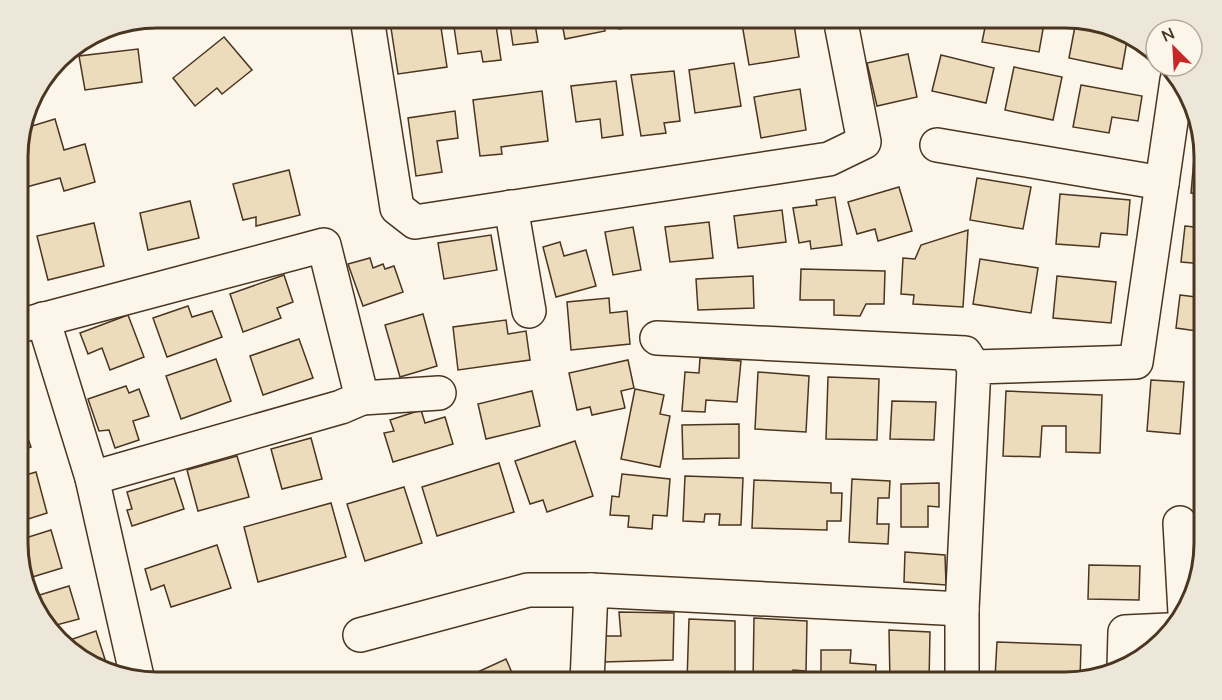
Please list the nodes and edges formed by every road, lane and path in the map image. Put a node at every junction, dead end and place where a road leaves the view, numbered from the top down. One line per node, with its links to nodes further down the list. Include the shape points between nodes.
1 (369, 28): 6 (street, via 397,208 415,222)
2 (842, 28): 6 (street, via 864,142 829,159)
3 (1176, 93): 5 (street)
4 (937, 145): 5 (street)
5 (1162, 183): 10 (street, via 1136,362)
6 (511, 207): 7 (street)
7 (529, 311)
8 (31, 323): 12 (street, via 324,244); 13 (street)
9 (657, 338): 10 (street, via 965,353)
10 (974, 367): 17 (street)
11 (439, 393): 12 (street)
12 (362, 398): 13 (street)
13 (92, 478): 21 (street)
14 (1180, 523): 16 (street)
15 (591, 590): 17 (street); 19 (street, via 528,590); 23 (street)
16 (1184, 592)
17 (962, 609): 22 (street)
18 (1159, 630): 20 (street, via 1125,632)
19 (360, 635)
20 (1124, 657)
21 (135, 669)
22 (962, 671)
23 (587, 672)

